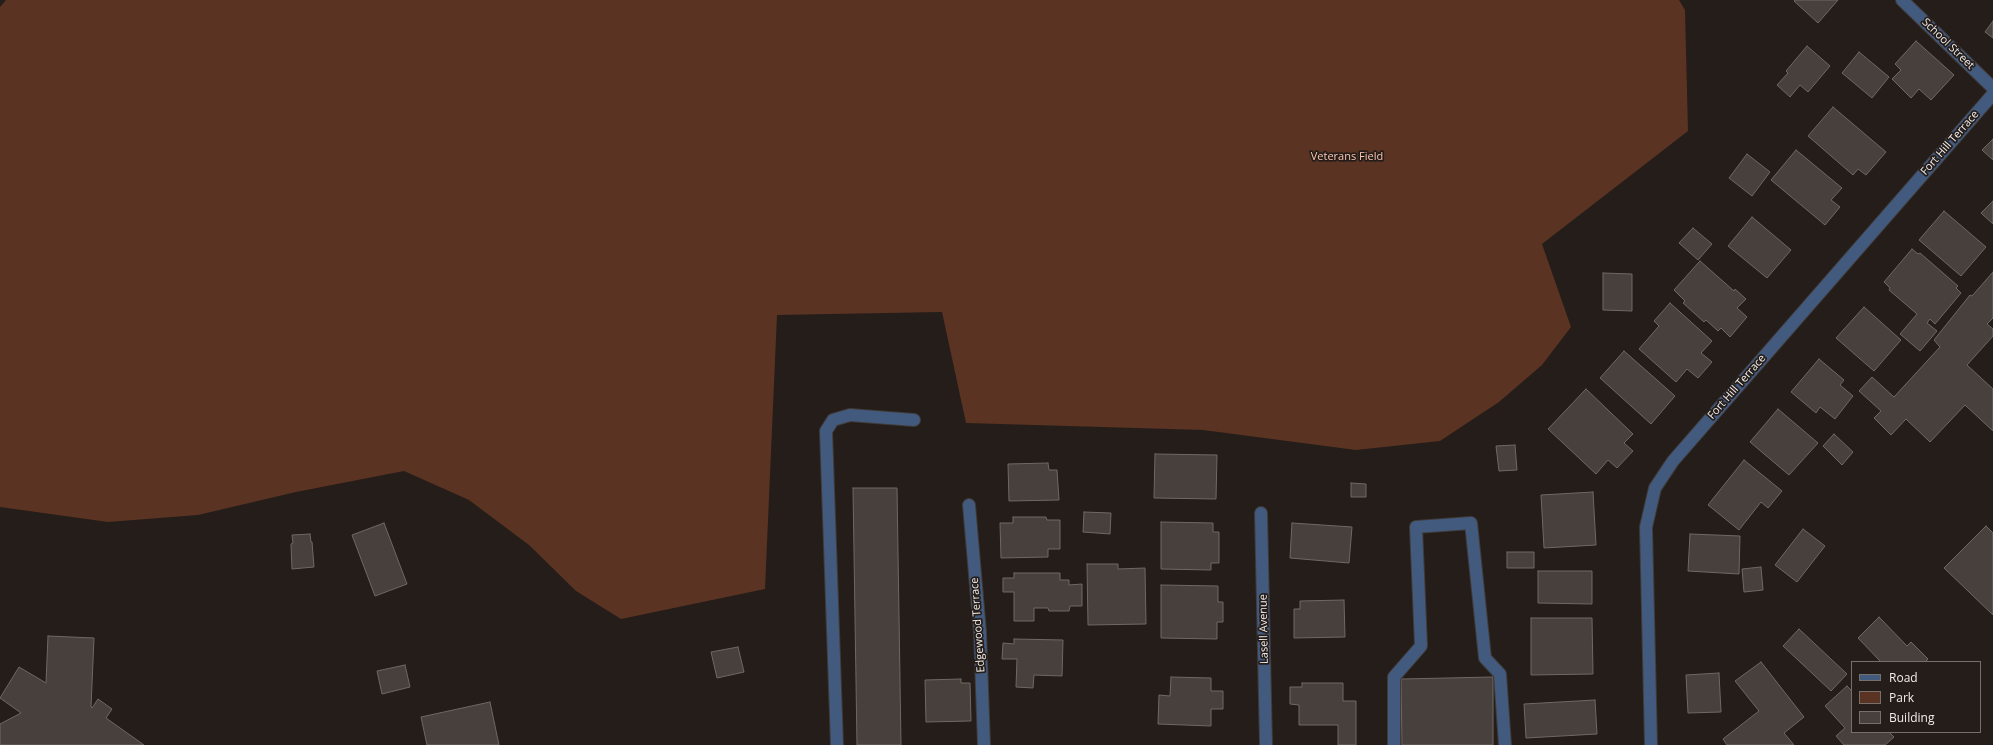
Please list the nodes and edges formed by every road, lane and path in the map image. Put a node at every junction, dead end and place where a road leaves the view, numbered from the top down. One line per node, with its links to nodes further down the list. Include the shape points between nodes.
1 (1902, 0): 2 (street, School Street)
2 (1993, 88)
3 (1993, 94): 12 (street, Fort Hill Terrace, via 1673,461 1655,488 1646,527)
4 (914, 420): 7 (street, via 850,415 834,420 826,431)
5 (969, 505): 8 (street, Edgewood Terrace, via 980,639)
6 (1261, 513): 9 (street, Lasell Avenue)
7 (837, 745)
8 (984, 745)
9 (1266, 745)
10 (1394, 745): 11 (street, via 1394,677 1421,646 1416,527 1471,523 1485,658 1500,674)
11 (1505, 745)
12 (1651, 745)

